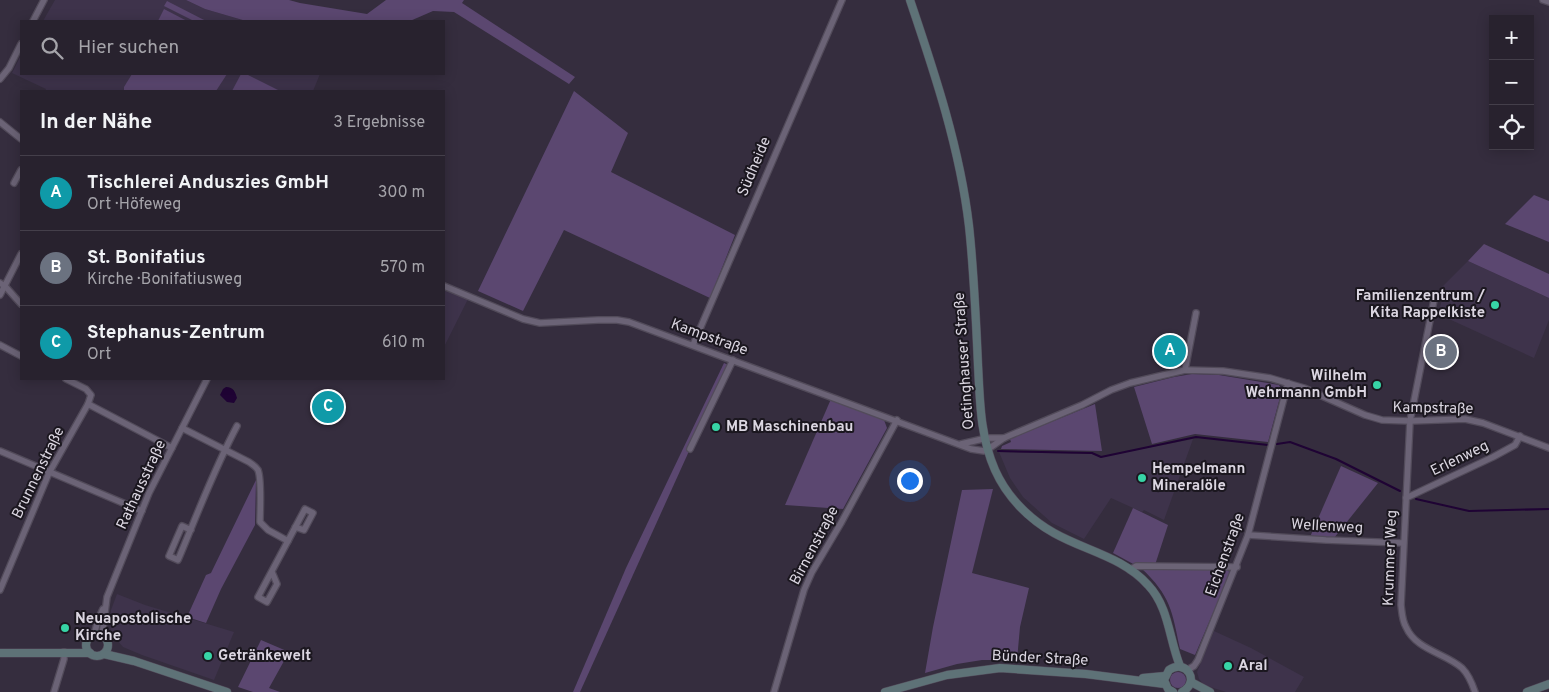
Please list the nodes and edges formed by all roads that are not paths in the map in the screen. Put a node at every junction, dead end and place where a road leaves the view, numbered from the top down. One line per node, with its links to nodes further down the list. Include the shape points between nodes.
1 (44, 0): 6 (street)
2 (842, 0): 21 (street, Südheide)
3 (910, 0): 35 (street, Oetinghauser Straße, via 948,120 965,202 972,256)
4 (1543, 0): 5 (street)
5 (1549, 2)
6 (34, 20)
7 (20, 46): 8 (street)
8 (0, 79)
9 (0, 122): 10 (street)
10 (20, 138)
11 (20, 172): 12 (street)
12 (14, 183)
13 (20, 256): 14 (street)
14 (2, 284): 16 (street); 18 (street)
15 (445, 286): 21 (street, Kampstraße, via 523,319 540,323 617,320)
16 (0, 295)
17 (1434, 300): 30 (street, Krummer Weg)
18 (20, 303)
19 (1196, 312): 24 (street)
20 (0, 345): 22 (street)
21 (693, 345): 23 (street, Kampstraße)
22 (20, 355)
23 (733, 360): 29 (street, Kampstraße); 39 (street)
24 (1185, 370): 27 (street, Kampstraße, via 1223,371); 34 (street, Kampstraße, via 1111,390)
25 (68, 380): 28 (street, via 86,389 91,395)
26 (206, 380): 32 (street, Rathausstraße)
27 (1288, 383): 30 (street, Kampstraße, via 1365,415); 48 (street, Eichenstraße)
28 (88, 404): 37 (street); 43 (street, Brunnenstraße)
29 (897, 420): 36 (street, Kampstraße); 69 (street, Birnenstraße, via 812,572)
30 (1410, 422): 33 (street, Kampstraße, via 1465,419); 44 (street, Krummer Weg)
31 (237, 426): 40 (street)
32 (182, 428): 37 (street, Rathausstraße); 40 (street)
33 (1520, 436): 38 (street, Kampstraße); 44 (street, Erlenweg, via 1515,445)
34 (1004, 438): 35 (street, Kampstraße); 41 (street, Kampstraße)
35 (984, 439): 36 (street, Kampstraße); 41 (street, Oetinghauser Straße)
36 (961, 444): 41 (street, Kampstraße, via 984,452)
37 (172, 448): 45 (street, Rathausstraße)
38 (1549, 448)
39 (690, 449)
40 (224, 450): 47 (street); 49 (street, via 249,462 258,471 260,522)
41 (987, 450): 52 (street, Oetinghauser Straße, via 1014,501 1041,525)
42 (0, 451): 43 (street)
43 (49, 473): 45 (street); 54 (street, Brunnenstraße)
44 (1406, 498): 50 (street, Krummer Weg)
45 (142, 511): 55 (street, Rathausstraße, via 105,604)
46 (295, 527): 49 (street)
47 (191, 530): 47 (street, via 178,560 170,556 182,526)
48 (1248, 535): 50 (street, Wellenweg); 51 (street, Eichenstraße)
49 (288, 541): 53 (street)
50 (1403, 543): 73 (street, Krummer Weg, via 1401,605 1406,629 1422,645 1461,667)
51 (1237, 567): 52 (street, via 1136,566); 62 (street, Eichenstraße, via 1198,660 1194,666)
52 (1130, 570): 56 (street, Oetinghauser Straße, via 1149,585 1157,597)
53 (272, 572): 53 (street, via 258,598 267,602 277,584)
54 (1, 585)
55 (98, 636): 57 (street, via 89,639); 58 (street, via 106,640)
56 (1172, 640): 61 (street, Oetinghauser Straße); 62 (street, Oetinghauser Straße)
57 (88, 649): 58 (street, via 97,656); 59 (street)
58 (106, 650): 68 (street)
59 (64, 652): 60 (street); 67 (street)
60 (0, 653)
61 (1171, 668): 62 (street); 63 (street)
62 (1184, 668): 64 (street, Oetinghauser Straße, via 1190,674)
63 (1165, 680): 70 (street, Bünder Straße, via 1000,668 947,675); 71 (street)
64 (1191, 682): 66 (street); 72 (street)
65 (1549, 684): 74 (street)
66 (1188, 691)
67 (54, 692)
68 (227, 692)
69 (774, 692)
70 (885, 692)
71 (1173, 692)
72 (1210, 692)
73 (1475, 692)
74 (1527, 692)

